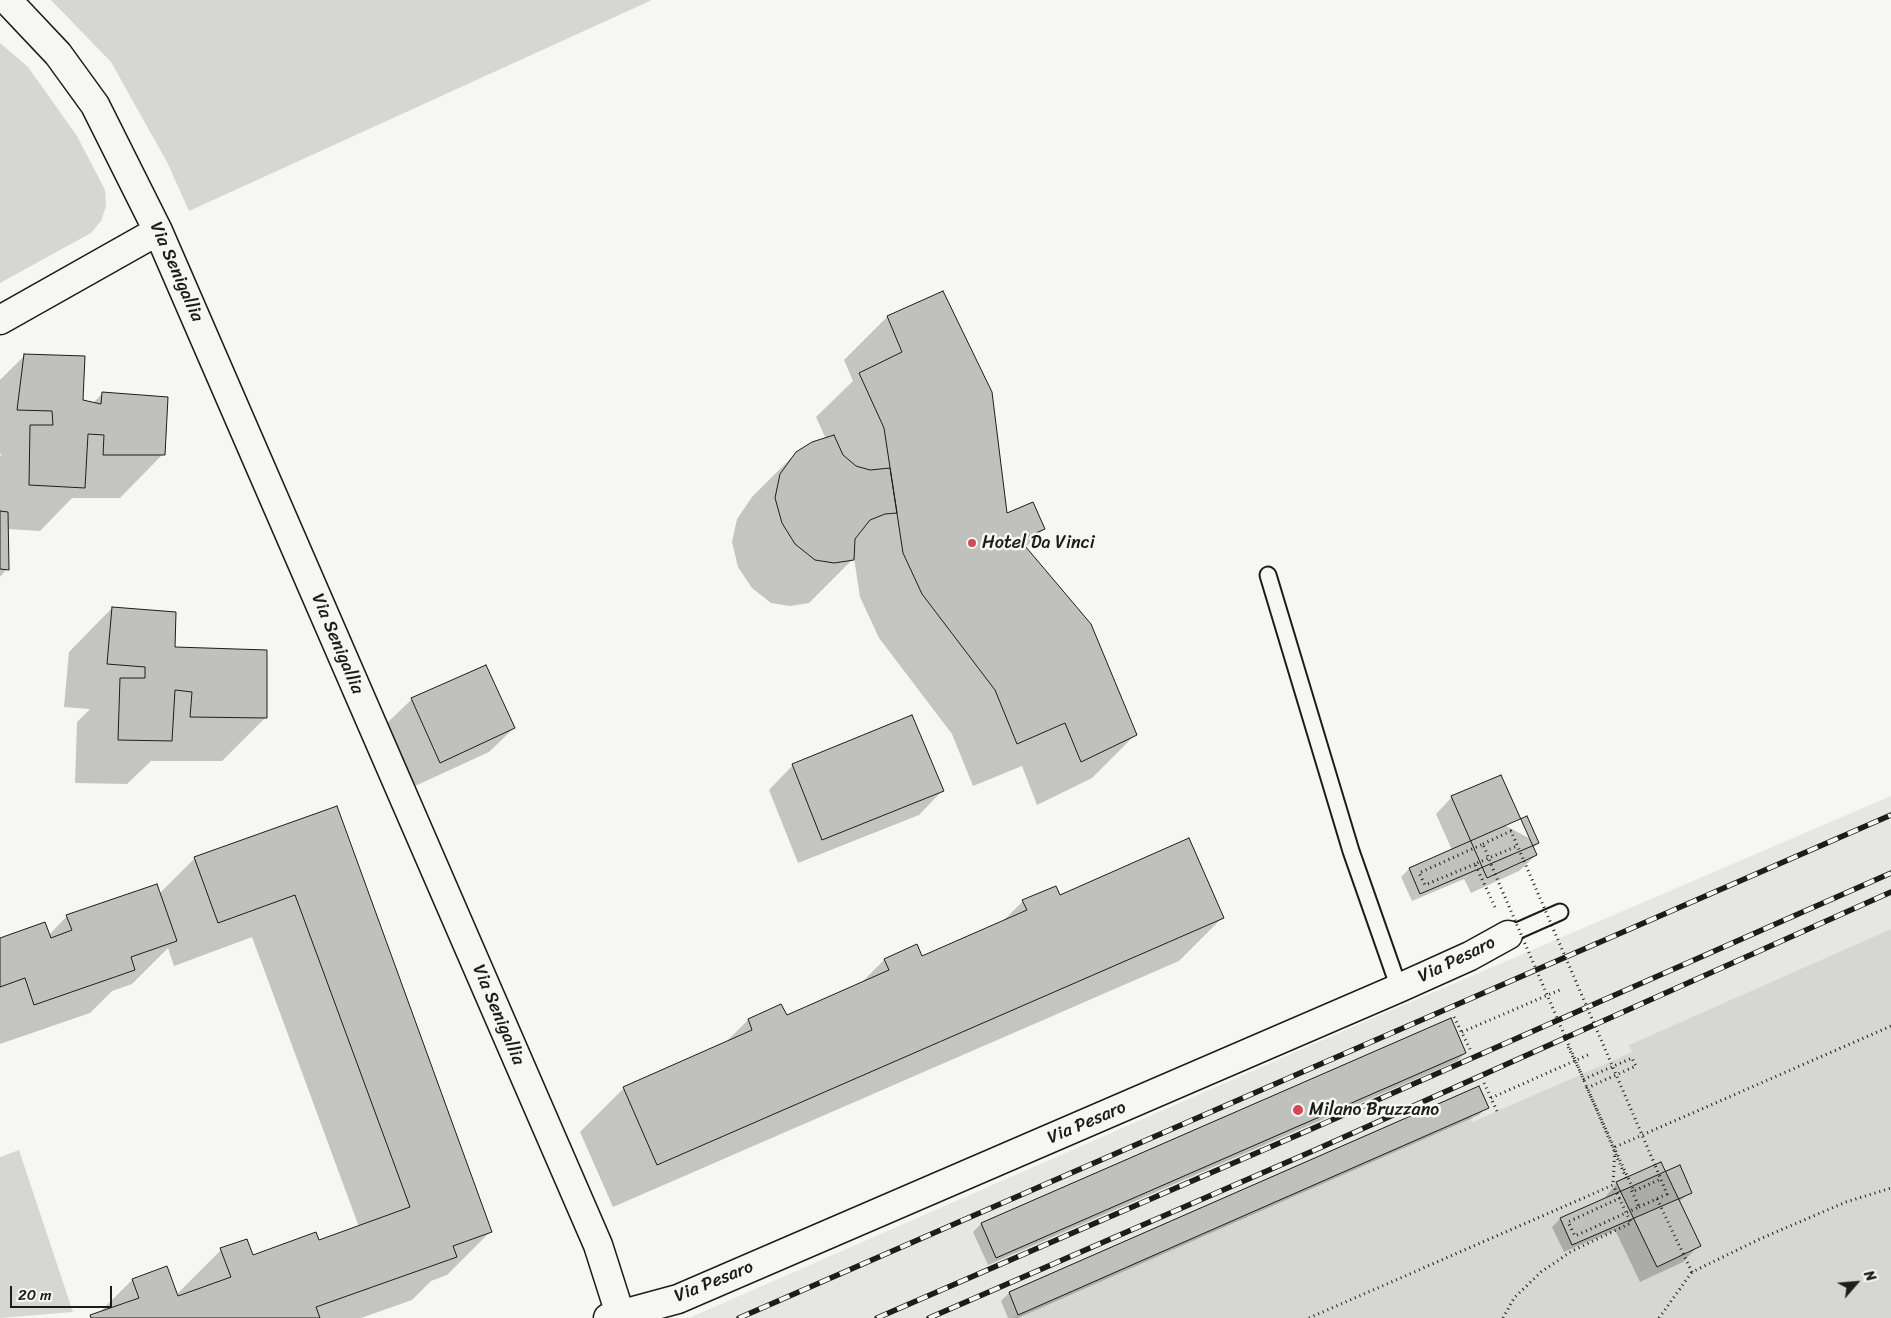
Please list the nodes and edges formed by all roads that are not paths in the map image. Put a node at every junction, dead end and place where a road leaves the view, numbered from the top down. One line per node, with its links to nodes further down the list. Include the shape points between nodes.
1 (7, 0): 2 (street, Via Senigallia, via 58,54 95,105)
2 (158, 231): 3 (street); 8 (street, Via Senigallia, via 598,1245)
3 (0, 320)
4 (1268, 575): 7 (lane, via 1352,851)
5 (1560, 912): 6 (lane, Via Pesaro)
6 (1508, 935): 7 (street, Via Pesaro)
7 (1399, 988): 8 (street, Via Pesaro, via 678,1299)
8 (614, 1316)

